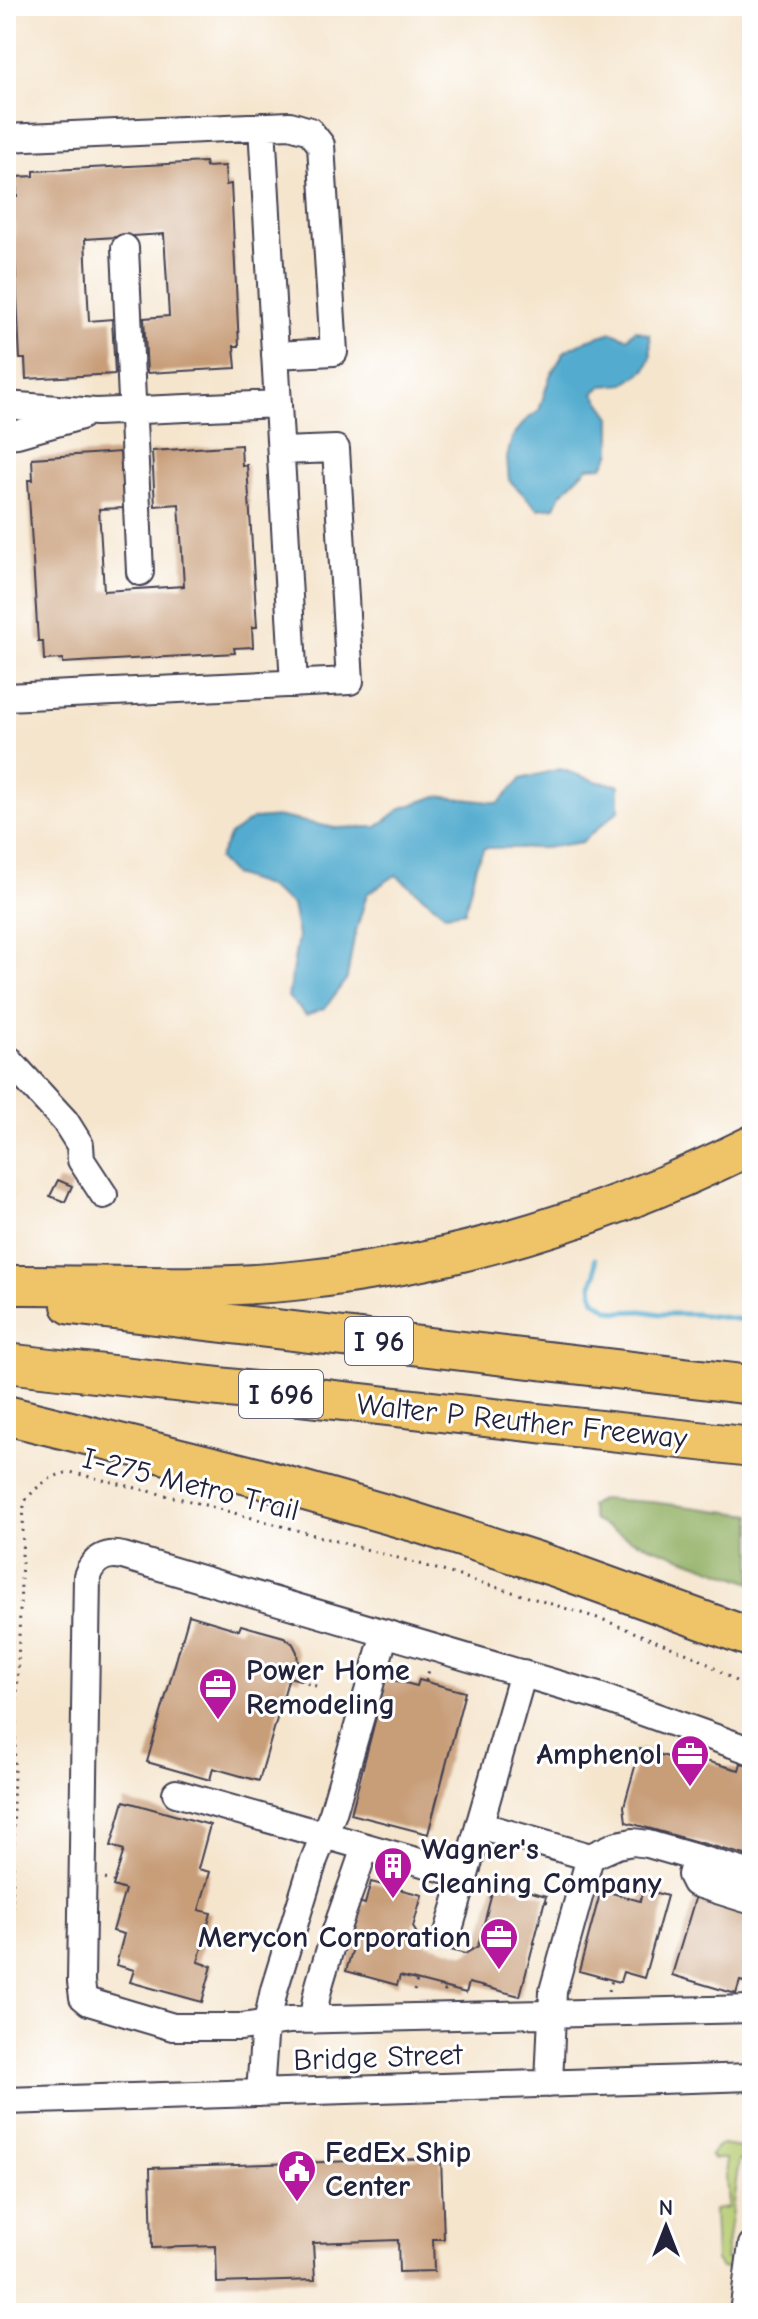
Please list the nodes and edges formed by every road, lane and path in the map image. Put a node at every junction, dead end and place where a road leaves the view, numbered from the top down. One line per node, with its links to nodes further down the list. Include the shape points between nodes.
1 (262, 126): 2 (street); 4 (street); 4 (street, via 310,131 321,145 334,352)
2 (6, 138)
3 (125, 248): 7 (street)
4 (275, 355): 5 (street)
5 (278, 404): 7 (street); 10 (street)
6 (6, 405): 8 (street)
7 (133, 410): 8 (street); 11 (street)
8 (96, 412): 9 (street)
9 (6, 435)
10 (281, 451): 12 (street); 12 (street, via 336,449 350,681)
11 (140, 572)
12 (294, 684): 13 (street)
13 (6, 697)
14 (6, 1057): 16 (street, via 65,1121 80,1145 75,1169)
15 (752, 1145): 17 (highway, via 600,1211 508,1241 411,1263 302,1280 213,1285)
16 (104, 1195)
17 (6, 1285)
18 (6, 1298): 20 (highway, I 96)
19 (6, 1363): 22 (highway, Walter P Reuther Freeway / I 696)
20 (752, 1385)
21 (6, 1415): 24 (highway, via 414,1522)
22 (752, 1447)
23 (385, 1633): 27 (street); 34 (street); 56 (street, via 117,1555 97,1560 87,1576 83,1997 97,2006 173,2027)
24 (752, 1638)
25 (429, 1670): 28 (path)
26 (302, 1673): 29 (path, via 302,1682)
27 (523, 1673): 31 (street); 33 (street)
28 (426, 1681)
29 (316, 1686)
30 (752, 1691): 46 (path, I-275 Metro Trail, via 698,1658 604,1620 194,1502 70,1472 54,1475 24,1502 11,1951)
31 (752, 1751)
32 (176, 1793): 34 (street)
33 (479, 1825): 36 (street); 37 (street)
34 (324, 1835): 35 (street); 56 (street)
35 (365, 1847): 37 (street); 55 (street, via 319,1985)
36 (590, 1857): 40 (street, via 617,1845 648,1844 696,1858); 54 (street)
37 (465, 1875): 43 (street)
38 (105, 1879): 39 (path)
39 (115, 1882)
40 (749, 1886)
41 (545, 1902): 42 (path)
42 (552, 1904)
43 (447, 1936)
44 (534, 1943): 45 (path)
45 (539, 1945)
46 (6, 1971)
47 (417, 1980): 51 (path)
48 (612, 1980): 52 (path)
49 (440, 1986): 50 (path)
50 (445, 1988)
51 (414, 1991)
52 (609, 1991)
53 (752, 2009): 54 (street)
54 (551, 2014): 55 (street); 58 (street)
55 (314, 2020): 56 (street)
56 (266, 2023): 59 (street)
57 (752, 2077): 58 (street, Bridge Street)
58 (549, 2084): 59 (street, Bridge Street)
59 (260, 2093): 60 (street, Bridge Street)
60 (6, 2101)
61 (752, 2245): 62 (street)
62 (743, 2313)

